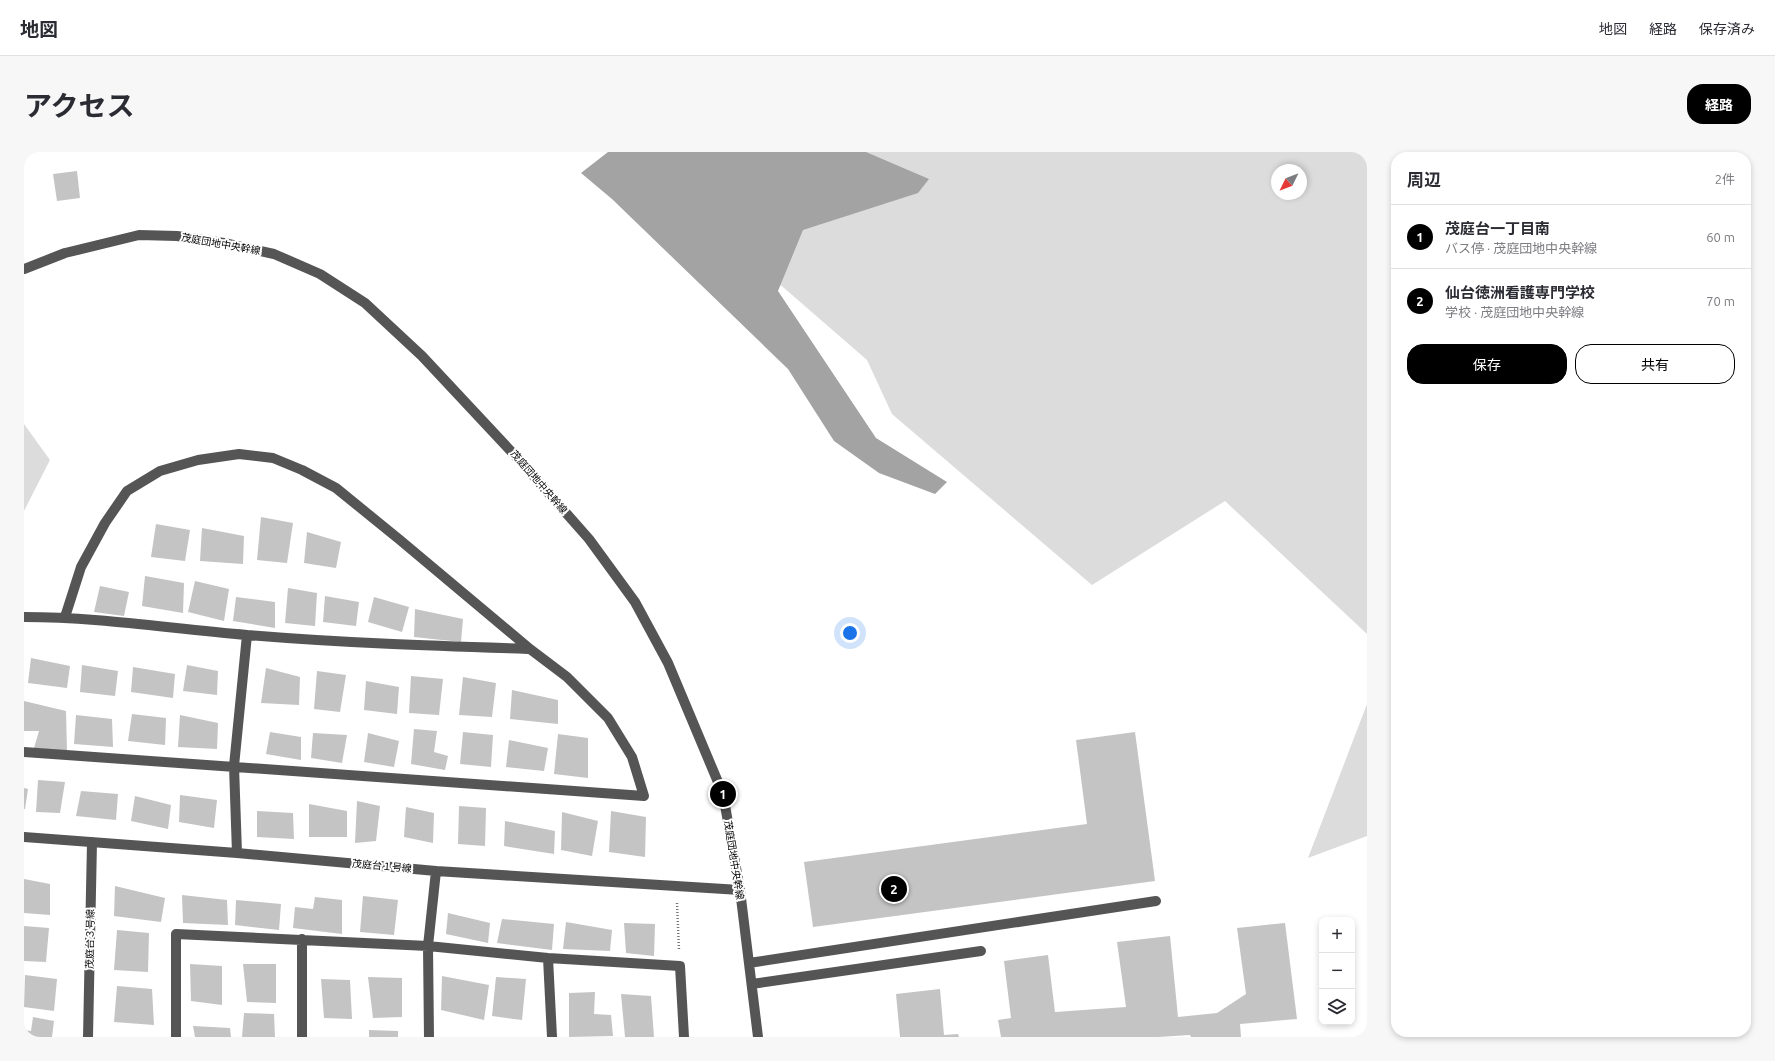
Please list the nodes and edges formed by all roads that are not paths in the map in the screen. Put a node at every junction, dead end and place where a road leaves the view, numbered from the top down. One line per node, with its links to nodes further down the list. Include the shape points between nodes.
1 (24, 269): 12 (street, 茂庭団地中央幹線, via 65,253 139,235 177,236 274,254 320,274 365,303 422,356 522,463 589,539 635,602 668,663 723,794)
2 (24, 616): 3 (street)
3 (65, 617): 4 (street); 5 (street, via 80,567 126,491 160,471 198,460 239,454 273,458 336,488)
4 (246, 635): 5 (street, via 411,646); 7 (street)
5 (530, 649): 7 (street, via 567,677 608,718 632,757 644,796)
6 (24, 752): 7 (street)
7 (234, 766): 10 (street)
8 (24, 837): 9 (street, 茂庭台１号線)
9 (92, 842): 10 (street, 茂庭台１号線); 20 (street, 茂庭台３号線)
10 (237, 853): 11 (street, 茂庭台１号線)
11 (436, 871): 12 (street, 茂庭台１号線); 15 (street)
12 (740, 890): 18 (street, 茂庭団地中央幹線)
13 (1156, 901): 18 (street)
14 (302, 939): 15 (street); 21 (street, via 176,934); 22 (street)
15 (428, 946): 17 (street); 23 (street)
16 (982, 951): 19 (street)
17 (548, 958): 24 (street); 25 (street, via 680,966)
18 (749, 963): 19 (street, 茂庭団地中央幹線)
19 (752, 984): 26 (street, 茂庭団地中央幹線)
20 (88, 1037)
21 (176, 1037)
22 (302, 1037)
23 (429, 1037)
24 (552, 1037)
25 (684, 1037)
26 (758, 1037)

